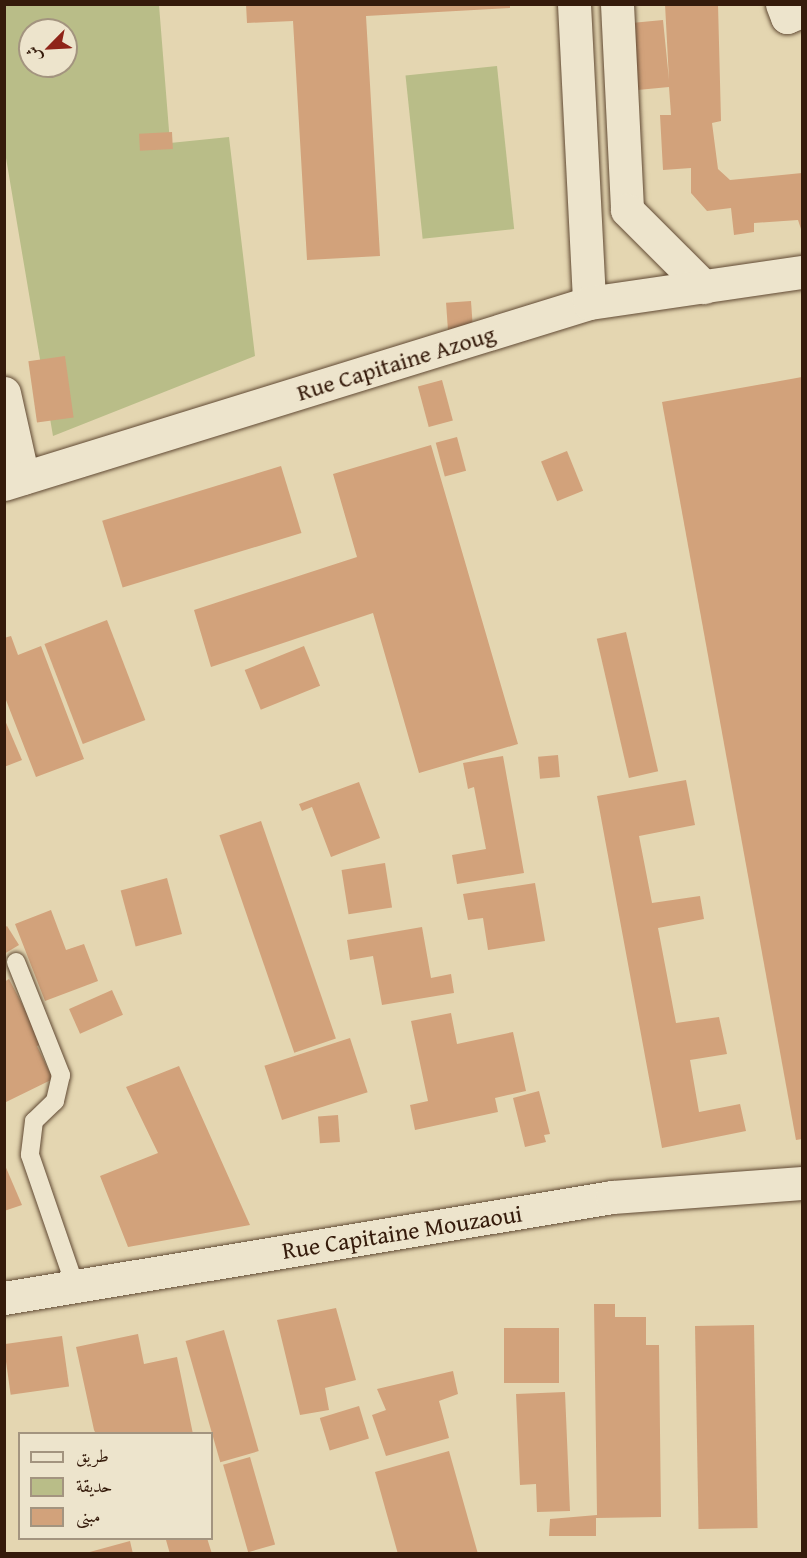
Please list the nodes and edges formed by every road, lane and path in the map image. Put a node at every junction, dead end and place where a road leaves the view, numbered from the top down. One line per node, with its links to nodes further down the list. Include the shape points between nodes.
1 (574, 4): 7 (street)
2 (617, 4): 6 (street, via 627,210)
3 (782, 4): 4 (street, via 787,17)
4 (802, 11)
5 (798, 273): 6 (street, Rue Capitaine Azoug)
6 (704, 286): 7 (street, Rue Capitaine Azoug)
7 (589, 303): 9 (street, Rue Capitaine Azoug)
8 (4, 393): 9 (street)
9 (14, 481)
10 (16, 962): 12 (lane, via 61,1075 55,1101 34,1120 30,1155)
11 (802, 1183): 12 (street, Rue Capitaine Mouzaoui, via 612,1197)
12 (75, 1286): 13 (street, Rue Capitaine Mouzaoui)
13 (4, 1298)

